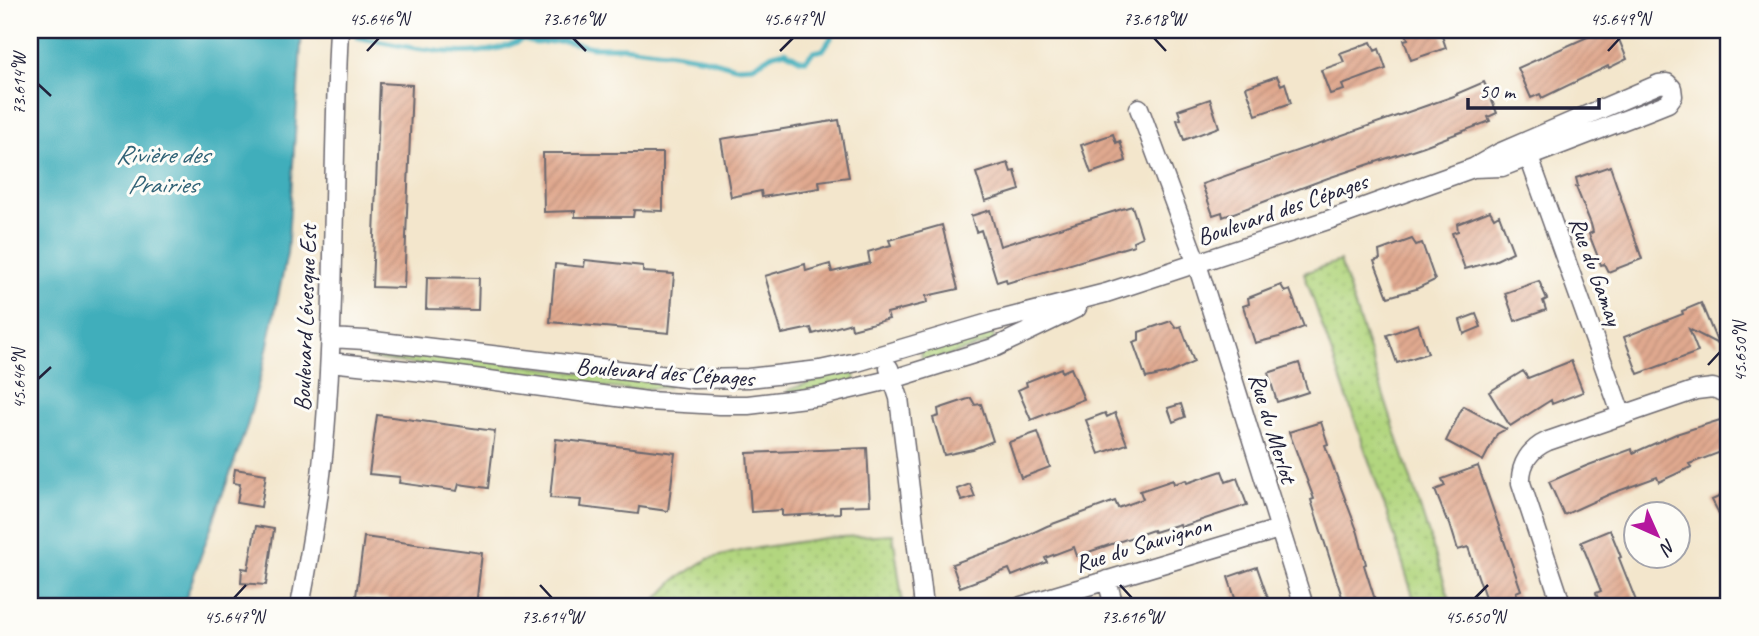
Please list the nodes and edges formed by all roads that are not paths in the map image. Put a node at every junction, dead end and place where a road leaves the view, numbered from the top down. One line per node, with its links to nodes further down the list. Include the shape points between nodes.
1 (339, 30): 6 (street, Boulevard Lévesque Est)
2 (1139, 108): 4 (street, Rue du Merlot)
3 (1527, 150): 3 (street, Boulevard des Cépages, via 1668,103 1672,88 1659,84); 4 (street, Boulevard des Cépages, via 1502,167 1473,168); 11 (street, Rue du Gamay)
4 (1196, 264): 5 (street, Boulevard des Cépages); 12 (street, Rue du Merlot)
5 (1106, 293): 7 (street, Boulevard des Cépages); 9 (street, Boulevard des Cépages, via 996,347)
6 (330, 338): 7 (street, Boulevard des Cépages, via 723,380 832,368); 8 (street, Boulevard Lévesque Est)
7 (884, 354): 9 (street)
8 (330, 362): 9 (street, Boulevard des Cépages, via 636,400 720,405 793,400); 14 (street, Boulevard Lévesque Est, via 320,486)
9 (893, 379): 15 (street)
10 (1729, 394): 11 (street, via 1702,388)
11 (1622, 416): 19 (street, via 1541,444 1523,466 1523,489)
12 (1279, 529): 13 (street, Rue du Sauvignon); 18 (street, Rue du Merlot)
13 (1107, 580): 16 (street, Rue du Sauvignon); 17 (street)
14 (300, 606)
15 (924, 606)
16 (1021, 606)
17 (1114, 606)
18 (1304, 606)
19 (1562, 606)

